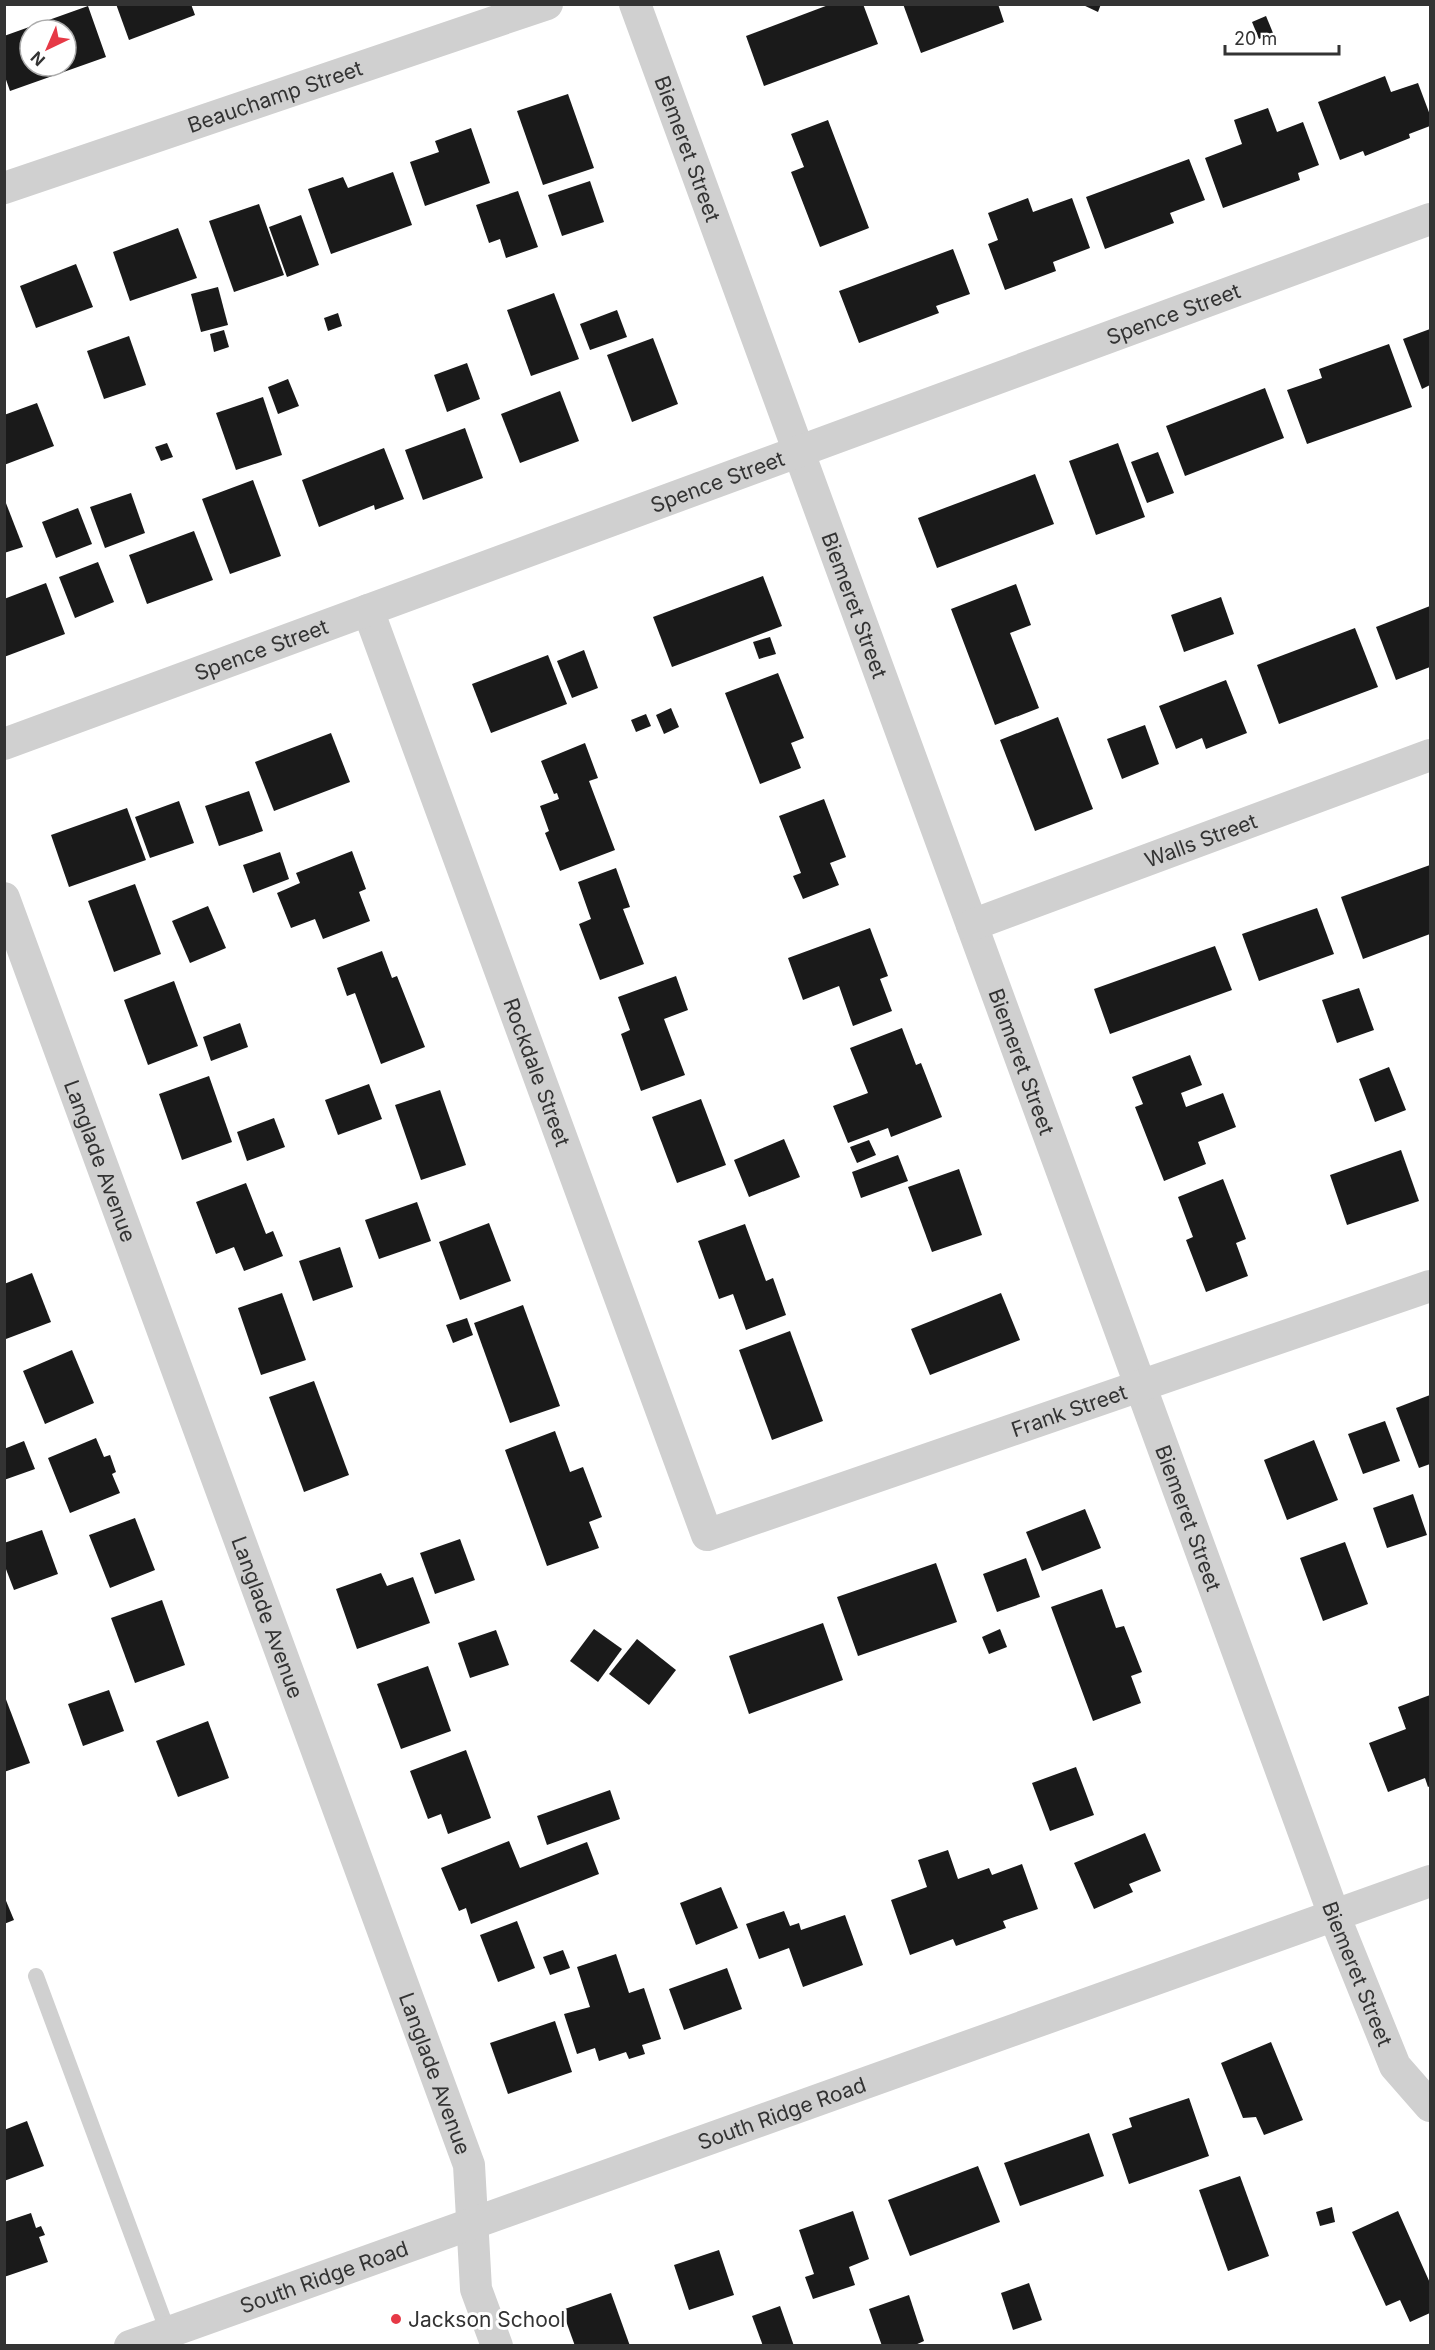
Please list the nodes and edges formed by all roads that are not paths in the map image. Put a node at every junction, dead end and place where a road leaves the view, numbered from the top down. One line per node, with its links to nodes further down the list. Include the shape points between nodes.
1 (547, 4): 3 (street, Beauchamp Street)
2 (635, 4): 5 (street, Biemeret Street)
3 (4, 188)
4 (1431, 219): 5 (street, Spence Street)
5 (799, 452): 6 (street, Spence Street); 10 (street, Biemeret Street)
6 (368, 610): 7 (street, Spence Street); 13 (street, Rockdale Street)
7 (4, 744)
8 (1431, 755): 10 (street, Walls Street)
9 (4, 898): 18 (street, Langlade Avenue, via 469,2165)
10 (972, 925): 12 (street, Biemeret Street)
11 (1431, 1286): 12 (street, Frank Street)
12 (1140, 1386): 13 (street, Frank Street); 15 (street, Biemeret Street)
13 (707, 1535)
14 (1431, 1881): 15 (street, South Ridge Road)
15 (1334, 1915): 17 (street, Biemeret Street, via 1395,2066); 18 (street, South Ridge Road)
16 (36, 1976): 19 (lane)
17 (1431, 2106)
18 (473, 2222): 19 (street, South Ridge Road); 21 (street, Langlade Avenue, via 476,2289)
19 (168, 2332): 20 (street, South Ridge Road)
20 (130, 2346)
21 (497, 2346)

